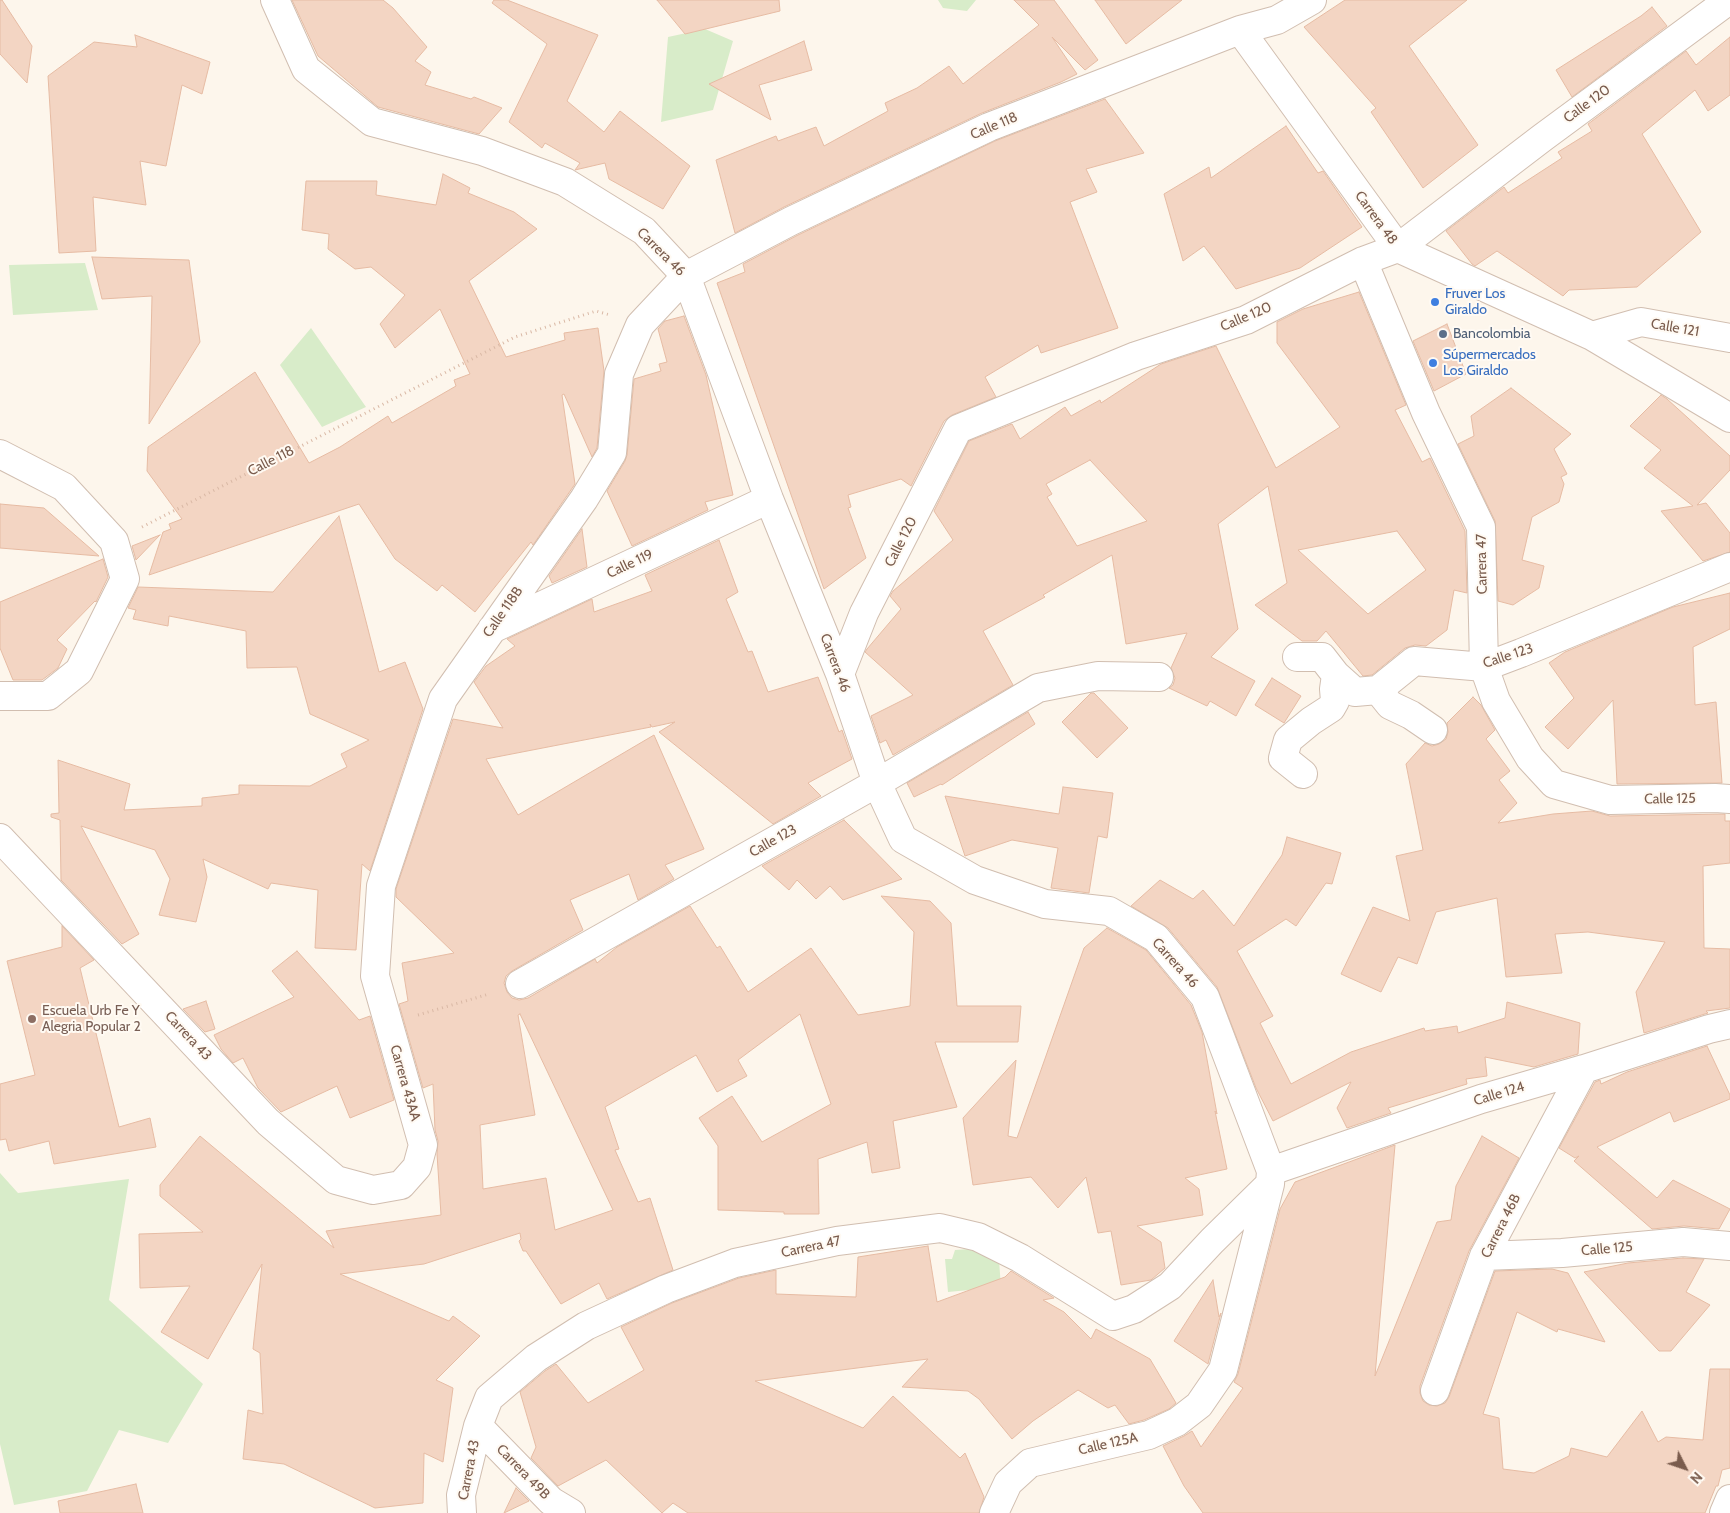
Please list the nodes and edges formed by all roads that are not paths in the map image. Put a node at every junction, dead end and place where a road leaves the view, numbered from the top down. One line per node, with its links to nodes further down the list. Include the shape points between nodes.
1 (275, 0): 7 (street, Carrera 46, via 306,69 372,122 482,151 565,182 644,231)
2 (1312, 0): 4 (street, Calle 118, via 1277,20)
3 (1714, 4): 5 (street, Calle 120)
4 (1240, 30): 5 (street, Carrera 48); 7 (street, Calle 118, via 989,127)
5 (1398, 248): 6 (street, Calle 120); 8 (street, Carrera 48)
6 (1363, 261): 16 (street, Carrera 47, via 1426,413 1481,526); 17 (street, Calle 120, via 1246,320 1136,356 958,429 864,613)
7 (686, 276): 12 (street, Carrera 46); 14 (street, Calle 118B, via 640,325 619,374 612,453 584,499)
8 (1592, 336): 9 (street, Calle 121, via 1641,322); 10 (street, Carrera 48)
9 (1730, 338)
10 (1730, 418)
11 (0, 454): 21 (street, via 64,487 114,541 125,579 78,671 48,696)
12 (768, 499): 14 (street, Calle 119); 17 (street, Carrera 46)
13 (1730, 567): 16 (street, Calle 123)
14 (491, 630): 28 (street, Calle 118B, via 443,699 381,886)
15 (1297, 657): 18 (street, via 1322,658)
16 (1484, 667): 20 (street, Calle 123, via 1414,661); 26 (street, Carrera 47, via 1496,702 1530,758 1554,784)
17 (840, 674): 24 (street, Carrera 46)
18 (1336, 675): 20 (street, via 1355,692); 23 (street, via 1335,701 1331,708 1288,740 1282,758)
19 (1159, 677): 24 (street, Calle 123, via 1098,676 1038,688)
20 (1378, 690): 22 (street, via 1390,705)
21 (1, 698)
22 (1433, 730)
23 (1303, 774)
24 (877, 783): 29 (street, Calle 123); 32 (street, Carrera 46, via 903,839 975,880 1045,904 1109,911 1156,938 1205,997)
25 (1730, 799): 26 (street, Calle 125)
26 (1610, 800)
27 (0, 838): 33 (street, Carrera 43, via 268,1122 336,1180 373,1190)
28 (375, 976): 33 (street, Carrera 43AA, via 423,1145 417,1167)
29 (520, 984)
30 (1730, 1024): 31 (street, Calle 124)
31 (1584, 1069): 32 (street, Calle 124, via 1481,1099); 35 (street, Carrera 46B)
32 (1271, 1178): 36 (street, Calle 124); 42 (street, Calle 125A, via 1223,1370 1199,1405 1177,1422 1149,1434 1030,1462 1008,1482)
33 (401, 1186)
34 (1730, 1246): 35 (street, Calle 125, via 1683,1242)
35 (1484, 1256): 37 (street, Carrera 46B)
36 (1170, 1286): 38 (street, Carrera 47, via 1134,1309 1113,1316 1020,1258 978,1237 940,1228 837,1241 735,1263 666,1289 586,1326 536,1358 489,1398)
37 (1435, 1391)
38 (478, 1426): 40 (street, Carrera 43, via 461,1495); 41 (street, Carrera 49B, via 551,1501)
39 (1730, 1499): 43 (street)
40 (462, 1513)
41 (571, 1513)
42 (994, 1513)
43 (1724, 1513)

